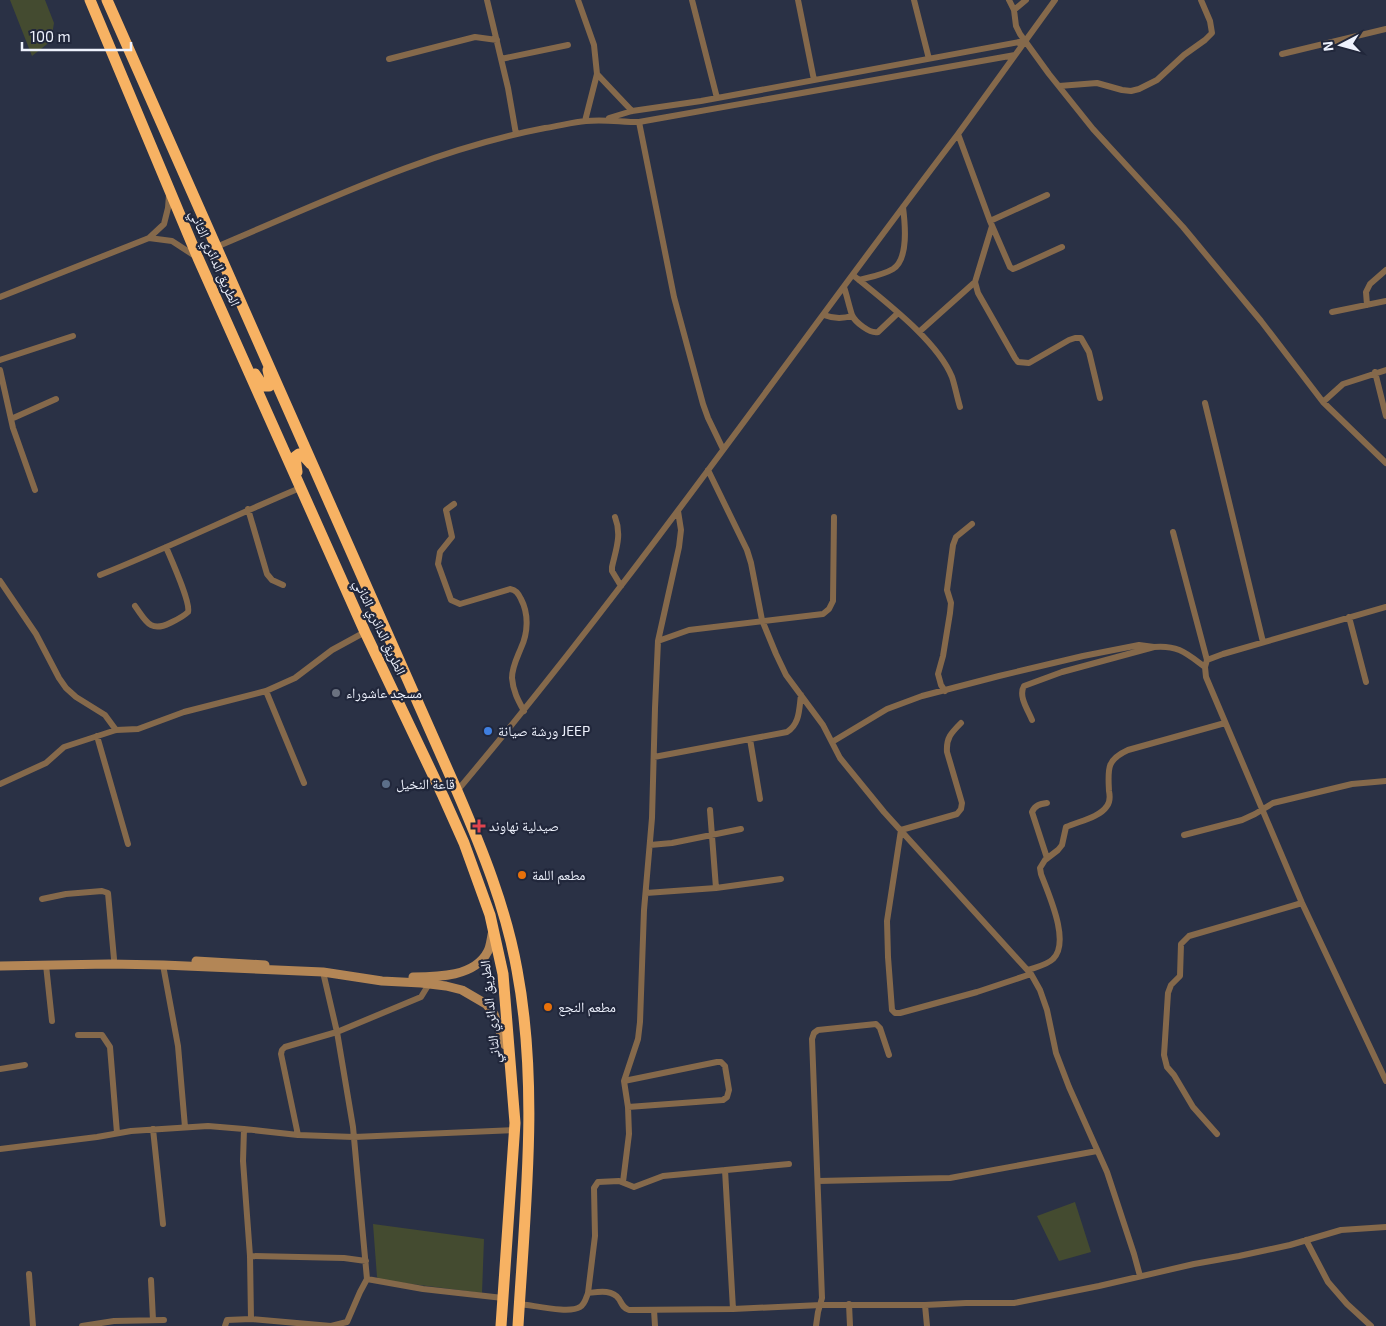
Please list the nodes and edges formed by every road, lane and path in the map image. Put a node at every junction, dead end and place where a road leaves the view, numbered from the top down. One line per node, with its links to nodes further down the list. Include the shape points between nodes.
1 (90, 0): 32 (highway, الطريق الدائري الثاني)
2 (107, 0): 37 (highway, الطريق الدائري الثاني)
3 (487, 0): 14 (street)
4 (578, 0): 22 (street, via 594,45)
5 (692, 0): 25 (street)
6 (798, 0): 23 (street)
7 (914, 0): 21 (street)
8 (1009, 0): 12 (street)
9 (1026, 0): 12 (street)
10 (1055, 0): 15 (street)
11 (1201, 0): 24 (street, via 1212,33 1157,80 1131,91 1097,83)
12 (1014, 10): 15 (street, via 1016,26)
13 (1386, 29): 17 (street)
14 (497, 40): 19 (street, via 475,38); 20 (street)
15 (1025, 41): 18 (street); 21 (street); 24 (street)
16 (568, 44): 20 (street)
17 (1282, 54)
18 (1015, 55): 29 (street); 31 (street)
19 (389, 59)
20 (501, 59): 30 (street)
21 (929, 59): 23 (street)
22 (597, 74): 26 (street); 28 (street)
23 (814, 80): 25 (street)
24 (1059, 86): 61 (street, via 1239,294)
25 (717, 98): 26 (street)
26 (632, 111): 27 (street)
27 (605, 120): 28 (street); 29 (street)
28 (585, 121): 30 (street)
29 (640, 122): 66 (street, via 674,297 705,411)
30 (516, 134): 37 (street, via 401,170)
31 (958, 134): 34 (street); 35 (street)
32 (169, 191): 36 (street, via 164,224); 39 (highway, الطريق الدائري الثاني)
33 (1047, 195): 35 (street)
34 (903, 206): 41 (street); 42 (street, via 906,226 898,265 892,270)
35 (991, 224): 38 (street, via 1013,269); 43 (street)
36 (149, 238): 39 (street, via 172,240); 45 (street)
37 (216, 247): 54 (highway, الطريق الدائري الثاني)
38 (1062, 247)
39 (198, 258): 54 (highway, via 253,371 263,386 269,386); 70 (highway, الطريق الدائري الثاني)
40 (1386, 270): 47 (street, via 1370,284 1366,292)
41 (853, 274): 42 (street); 44 (street)
42 (859, 280): 49 (street)
43 (975, 282): 52 (street); 59 (street, via 978,293 1018,362 1029,363 1070,340 1081,338 1089,352)
44 (844, 287): 50 (street); 51 (street)
45 (0, 297)
46 (1386, 301): 47 (street)
47 (1367, 305): 48 (street)
48 (1332, 312)
49 (898, 313): 51 (street, via 873,333); 52 (street)
50 (824, 315): 51 (street); 66 (street)
51 (852, 316)
52 (919, 332): 63 (street, via 951,376)
53 (73, 336): 55 (street)
54 (264, 352): 69 (highway, الطريق الدائري الثاني)
55 (0, 360)
56 (0, 370): 65 (street)
57 (1386, 370): 58 (street)
58 (1375, 372): 61 (street, via 1343,384); 64 (street)
59 (1100, 398)
60 (56, 399): 65 (street)
61 (1323, 402): 67 (street)
62 (1205, 403): 90 (street)
63 (960, 407)
64 (1386, 416)
65 (11, 418): 71 (street)
66 (723, 449): 68 (street)
67 (1386, 463)
68 (708, 470): 74 (street); 87 (street, via 747,550)
69 (316, 472): 70 (highway, via 302,454 295,457); 109 (highway, الطريق الدائري الثاني)
70 (300, 488): 73 (street); 88 (highway, الطريق الدائري الثاني)
71 (35, 490)
72 (454, 504): 97 (street, via 446,510 452,538 438,558 447,592 451,600 460,604 510,589 518,593 525,609 526,631 512,676)
73 (248, 509): 79 (street); 82 (street, via 267,574)
74 (678, 512): 83 (street); 89 (street, via 679,547)
75 (615, 517): 83 (street, via 619,540 612,571)
76 (834, 517): 87 (street, via 834,588 829,609 823,614)
77 (972, 524): 95 (street, via 956,537 953,545 947,590 950,613 938,674)
78 (1173, 532): 92 (street)
79 (166, 548): 80 (street); 84 (street, via 186,598 188,612 155,627 146,622)
80 (100, 575)
81 (0, 581): 101 (street, via 36,634 66,688 105,715)
82 (283, 584)
83 (621, 586): 97 (street)
84 (135, 606)
85 (1386, 607): 86 (street)
86 (1349, 617): 90 (street); 93 (street)
87 (762, 620): 89 (street, via 689,630); 96 (street, via 786,675)
88 (364, 632): 94 (street, via 332,650 295,678); 126 (highway, الطريق الدائري الثاني, via 457,827)
89 (658, 642): 105 (street)
90 (1263, 642): 92 (street)
91 (1154, 647): 92 (street, via 1177,648); 95 (street, via 1139,645 1083,656); 98 (street, via 1024,686 1022,696)
92 (1206, 664): 100 (street, via 1206,677)
93 (1366, 682)
94 (266, 691): 101 (street, via 184,712 138,729); 107 (street)
95 (945, 691): 104 (street, via 887,709)
96 (801, 695): 103 (street, via 794,728); 104 (street)
97 (524, 711): 109 (street)
98 (1032, 720)
99 (960, 722): 115 (street, via 948,736 946,744 962,810)
100 (1226, 723): 113 (street); 120 (street, via 1116,756 1110,770 1107,808 1066,827 1062,846)
101 (116, 730): 102 (street)
102 (97, 736): 108 (street, via 64,747 46,763); 118 (street)
103 (750, 739): 105 (street); 110 (street)
104 (832, 742): 115 (street, via 848,769)
105 (654, 757): 119 (street)
106 (1386, 781): 113 (street, via 1352,784 1273,802)
107 (304, 783)
108 (0, 784)
109 (457, 791): 170 (highway, الطريق الدائري الثاني, via 503,912 524,1013 528,1126)
110 (760, 798)
111 (1047, 803): 120 (street, via 1034,807 1032,816)
112 (710, 810): 116 (street)
113 (1262, 810): 117 (street, via 1242,820); 125 (street)
114 (741, 829): 116 (street)
115 (901, 830): 133 (street); 133 (street, via 887,921 892,1010 900,1013 976,992)
116 (713, 834): 119 (street); 122 (street)
117 (1184, 835)
118 (128, 844)
119 (650, 845): 123 (street)
120 (1047, 858): 133 (street, via 1042,864 1041,874 1060,942 1052,960)
121 (781, 879): 122 (street)
122 (716, 888): 123 (street)
123 (646, 893): 142 (street, via 638,1040)
124 (42, 899): 127 (street, via 66,894 108,893)
125 (1302, 903): 143 (street); 150 (street, via 1189,936 1181,944 1180,976 1168,993 1164,1055 1167,1067 1193,1107)
126 (493, 928): 127 (street, via 488,951 475,967 461,973 421,977 230,962); 139 (highway, الطريق الدائري الثاني, via 503,974)
127 (114, 959): 128 (street)
128 (0, 962)
129 (46, 965): 130 (street); 131 (street); 135 (street)
130 (163, 965): 132 (street); 145 (street, via 178,1046)
131 (0, 966)
132 (323, 972): 134 (street); 136 (street)
133 (1029, 972): 154 (street, via 1047,1010 1062,1070)
134 (429, 984): 136 (street, via 421,997); 139 (street, via 462,990 486,1004 504,1038)
135 (52, 1021)
136 (337, 1032): 151 (street, via 289,1044 282,1050); 152 (street)
137 (78, 1035): 149 (street, via 102,1035 110,1047)
138 (889, 1055): 157 (street, via 876,1024 814,1033 811,1044)
139 (510, 1064): 148 (highway, الطريق الدائري الثاني)
140 (25, 1065): 141 (street)
141 (0, 1069)
142 (624, 1081): 144 (street); 144 (street, via 717,1062 726,1066 729,1090 723,1100)
143 (1386, 1081)
144 (628, 1108): 158 (street)
145 (185, 1127): 146 (street); 147 (street)
146 (153, 1129): 149 (street); 159 (street)
147 (244, 1129): 151 (street); 162 (street, via 243,1161)
148 (515, 1130): 152 (street); 169 (highway, الطريق الدائري الثاني)
149 (117, 1133): 153 (street)
150 (1217, 1134)
151 (298, 1135): 152 (street)
152 (354, 1137): 163 (street)
153 (0, 1149)
154 (1097, 1150): 157 (street, via 950,1178); 165 (street)
155 (789, 1164): 156 (street)
156 (725, 1170): 158 (street, via 663,1176 634,1187); 174 (street)
157 (818, 1181): 171 (street)
158 (624, 1182): 168 (street, via 598,1182 594,1188 595,1236)
159 (163, 1224)
160 (1386, 1227): 161 (street, via 1346,1229)
161 (1306, 1240): 165 (street); 189 (street, via 1328,1282)
162 (250, 1256): 163 (street, via 344,1258); 176 (street)
163 (366, 1262): 166 (street)
164 (29, 1274): 180 (street)
165 (1140, 1276): 173 (street, via 1014,1303)
166 (367, 1279): 169 (street); 179 (street)
167 (152, 1280): 177 (street)
168 (588, 1293): 170 (street, via 582,1306 572,1310); 175 (street, via 613,1294 629,1310)
169 (503, 1298): 183 (highway, الطريق الدائري الثاني)
170 (519, 1304): 184 (highway, الطريق الدائري الثاني)
171 (821, 1304): 172 (street); 174 (street); 186 (street)
172 (849, 1304): 173 (street); 187 (street)
173 (924, 1305): 188 (street)
174 (733, 1309): 175 (street)
175 (654, 1310): 185 (street)
176 (251, 1319): 179 (street, via 332,1326); 182 (street, via 227,1320)
177 (153, 1320): 178 (street); 181 (street)
178 (164, 1320)
179 (347, 1324)
180 (33, 1326)
181 (82, 1326)
182 (225, 1326)
183 (502, 1326)
184 (518, 1326)
185 (655, 1326)
186 (816, 1326)
187 (850, 1326)
188 (927, 1326)
189 (1371, 1326)

